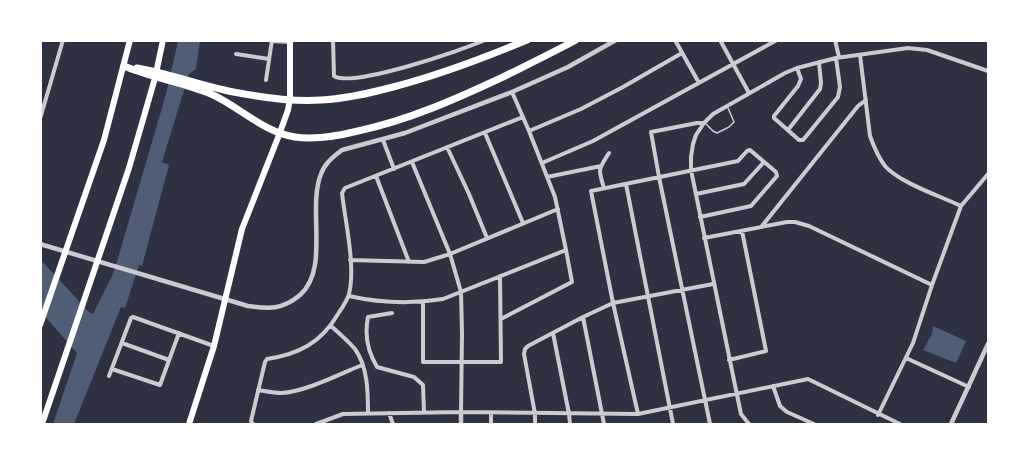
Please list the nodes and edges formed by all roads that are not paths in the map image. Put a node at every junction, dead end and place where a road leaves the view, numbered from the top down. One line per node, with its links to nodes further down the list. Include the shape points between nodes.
1 (63, 40): 35 (street)
2 (130, 40): 23 (main road)
3 (163, 40): 26 (main road)
4 (333, 40): 5 (street, via 334,76 338,78 395,70)
5 (485, 40)
6 (527, 40): 29 (highway, via 411,82 342,98 279,98)
7 (576, 40): 29 (highway, via 429,110 330,137 288,136)
8 (616, 40): 30 (street)
9 (675, 40): 16 (street)
10 (720, 40): 22 (street)
11 (777, 40): 15 (street)
12 (835, 40): 19 (street)
13 (272, 41): 14 (street); 20 (street)
14 (290, 41): 78 (main road, via 288,110 242,229)
15 (770, 42): 22 (street)
16 (682, 53): 28 (street); 37 (street, via 581,109)
17 (237, 54): 20 (street)
18 (860, 55): 19 (street); 25 (street, via 908,48 927,50); 32 (street)
19 (837, 58): 21 (street); 38 (street, via 840,91 836,102 805,139 799,140)
20 (269, 59): 27 (street)
21 (819, 62): 24 (street); 38 (street, via 820,89)
22 (734, 64): 28 (street); 31 (street)
23 (124, 66): 26 (highway); 66 (main road, via 104,140)
24 (797, 68): 31 (street); 38 (street, via 801,78 798,86 774,116)
25 (988, 70)
26 (156, 75): 29 (highway); 69 (main road)
27 (266, 80)
28 (699, 83): 45 (street, via 592,141)
29 (193, 85)
30 (512, 92): 34 (street); 40 (street)
31 (750, 93): 33 (street)
32 (866, 100): 56 (street, via 872,143 886,167); 60 (street)
33 (729, 104): 36 (street); 36 (lane, via 732,125 717,133)
34 (523, 117): 37 (street); 39 (street)
35 (40, 119)
36 (704, 123): 48 (street, via 693,144); 52 (street, via 651,132)
37 (529, 130): 45 (street)
38 (788, 130)
39 (485, 132): 41 (street); 59 (street)
40 (383, 140): 47 (street); 78 (street, via 342,150 320,175 314,271 304,292 271,309)
41 (447, 147): 43 (street); 62 (street)
42 (609, 153): 46 (street)
43 (412, 162): 47 (street); 67 (street)
44 (764, 162): 48 (street, via 750,150 738,161); 55 (street, via 744,184); 58 (street, via 777,176 751,206)
45 (542, 163): 51 (street)
46 (601, 166): 51 (street); 54 (street)
47 (394, 169): 50 (street)
48 (691, 170): 52 (street); 55 (street)
49 (988, 174): 56 (street)
50 (376, 176): 68 (street, via 345,188 342,193); 70 (street)
51 (547, 177): 57 (street)
52 (658, 177): 53 (street); 74 (street)
53 (626, 184): 54 (street); 77 (street)
54 (604, 189): 80 (street, via 591,191)
55 (696, 194): 58 (street)
56 (961, 206): 73 (street)
57 (558, 209): 59 (street); 65 (street)
58 (700, 217): 63 (street)
59 (523, 223): 62 (street)
60 (762, 226): 61 (street); 73 (street, via 787,222 809,226)
61 (742, 231): 63 (street); 93 (street, via 766,351)
62 (487, 238): 67 (street)
63 (704, 238): 72 (street)
64 (40, 244): 66 (street)
65 (566, 250): 71 (street); 83 (street, via 572,282)
66 (65, 252): 69 (street); 84 (main road)
67 (450, 254): 70 (street); 75 (street)
68 (350, 260): 70 (street); 76 (street)
69 (97, 261): 78 (street); 114 (main road)
70 (410, 262)
71 (500, 276): 75 (street); 83 (street)
72 (714, 284): 74 (street); 93 (street)
73 (932, 285): 91 (street)
74 (683, 290): 77 (street); 102 (street)
75 (461, 291): 79 (street); 94 (street)
76 (349, 296): 79 (street); 85 (street)
77 (648, 297): 80 (street); 103 (street)
78 (225, 300): 90 (main road)
79 (423, 302): 94 (street, via 423,362)
80 (613, 303): 82 (street); 112 (street)
81 (392, 313): 104 (street, via 368,318 368,345 378,368 414,377 423,385)
82 (583, 317): 87 (street); 111 (street)
83 (501, 319): 94 (street, via 501,362)
84 (40, 325)
85 (331, 326): 95 (street, via 356,351); 100 (street, via 301,350 267,359)
86 (178, 333): 88 (street, via 133,317); 90 (street); 92 (street)
87 (553, 333): 109 (street, via 528,346 524,354); 110 (street)
88 (122, 343): 92 (street); 96 (street)
89 (988, 344): 99 (street)
90 (214, 346): 115 (main road)
91 (906, 358): 99 (street); 113 (street)
92 (169, 360): 96 (street, via 159,385)
93 (729, 360): 101 (street)
94 (461, 363): 105 (street)
95 (362, 365): 100 (street, via 293,391); 106 (street, via 368,388)
96 (112, 369): 97 (street)
97 (109, 376)
98 (773, 386): 101 (street); 113 (street, via 808,380); 127 (street, via 780,406)
99 (969, 387): 129 (street)
100 (258, 390): 116 (street)
101 (737, 395): 102 (street); 126 (street, via 741,414)
102 (705, 400): 103 (street); 125 (street)
103 (671, 408): 112 (street); 124 (street)
104 (424, 412): 105 (street); 107 (street)
105 (461, 412): 108 (street); 119 (street)
106 (368, 413): 107 (street); 117 (street, via 343,414)
107 (388, 413): 118 (street)
108 (491, 413): 109 (street); 120 (street)
109 (535, 414): 110 (street); 121 (street)
110 (569, 414): 111 (street); 122 (street)
111 (602, 414): 112 (street); 123 (street)
112 (638, 414)
113 (878, 415): 128 (street)
114 (42, 424)
115 (189, 424)
116 (253, 424)
117 (316, 424)
118 (393, 424)
119 (461, 424)
120 (491, 424)
121 (535, 424)
122 (570, 424)
123 (604, 424)
124 (673, 424)
125 (710, 424)
126 (749, 424)
127 (814, 424)
128 (900, 424)
129 (951, 424)

